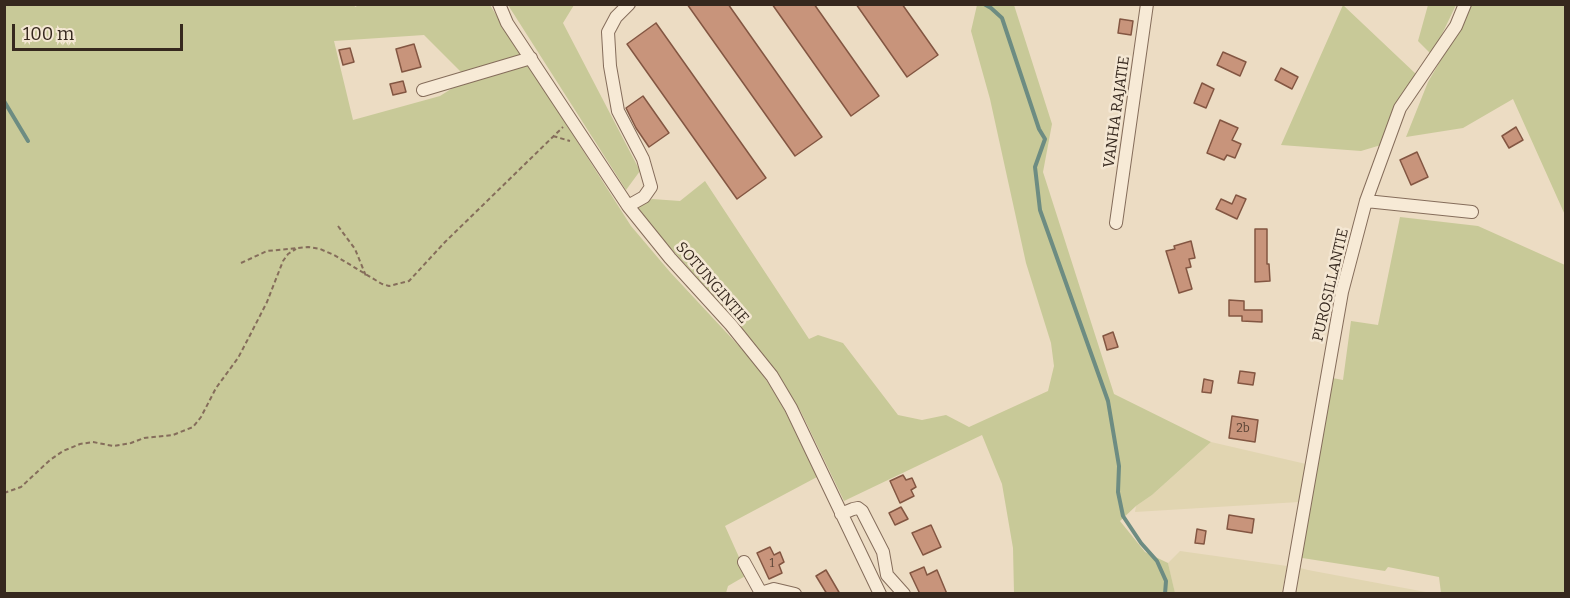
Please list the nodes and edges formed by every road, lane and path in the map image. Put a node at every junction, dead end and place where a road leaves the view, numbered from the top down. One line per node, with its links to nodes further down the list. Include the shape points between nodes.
1 (499, 4): 5 (street, SOTUNGINTIE)
2 (629, 4): 9 (street, via 608,32 610,66 618,111 643,159 651,187 644,197)
3 (1147, 4): 11 (street, VANHA RAJATIE)
4 (1465, 4): 8 (street, PUROSILLANTIE, via 1456,27 1400,108)
5 (531, 58): 6 (street); 7 (street, SOTUNGINTIE)
6 (423, 90)
7 (573, 120): 9 (street, SOTUNGINTIE); 15 (path, via 547,141 409,281 389,285)
8 (1366, 201): 10 (street); 22 (street, PUROSILLANTIE, via 1342,292)
9 (628, 206): 17 (street, SOTUNGINTIE, via 772,376)
10 (1472, 212)
11 (1116, 223)
12 (338, 226): 15 (path, via 355,249)
13 (296, 249): 14 (path, via 267,250); 15 (path, via 320,249); 16 (path, via 283,261 238,358 192,427 186,432 113,446 93,441 80,444 50,460 21,488)
14 (241, 263)
15 (366, 276)
16 (4, 493)
17 (841, 514): 20 (street, SOTUNGINTIE); 21 (street, via 858,508 862,511 883,552 887,575)
18 (744, 562): 19 (street, via 761,592 774,589)
19 (795, 594)
20 (880, 594)
21 (904, 594)
22 (1289, 594)

